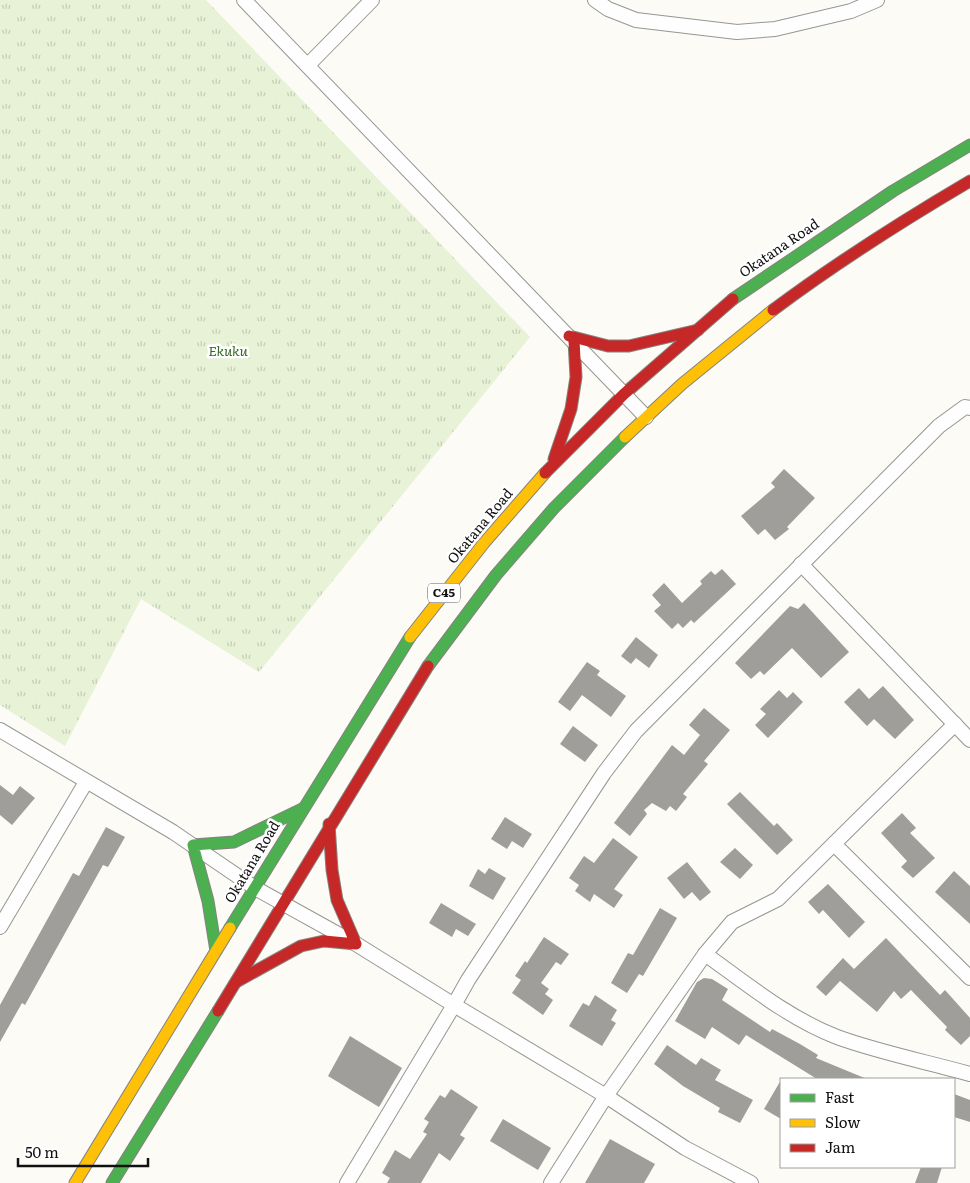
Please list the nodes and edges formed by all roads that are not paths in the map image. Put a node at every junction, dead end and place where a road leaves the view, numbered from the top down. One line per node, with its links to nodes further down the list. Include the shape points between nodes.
1 (244, 0): 5 (street)
2 (372, 0): 5 (street)
3 (595, 0): 4 (street, via 636,20 737,32 775,29 851,11)
4 (877, 0)
5 (309, 64): 9 (street)
6 (970, 145): 8 (main road, Okatana Road / C45, via 814,242 740,293)
7 (970, 181): 12 (main road, C45, via 879,237 759,318)
8 (698, 330): 9 (main road, via 629,346 608,346); 10 (main road, Okatana Road / C45)
9 (571, 338): 10 (street); 13 (main road, via 576,377 571,409)
10 (624, 394): 12 (street); 13 (main road, Okatana Road / C45)
11 (970, 408): 14 (street, via 965,407 939,426)
12 (646, 417): 20 (main road, C45, via 575,486 442,645)
13 (553, 464): 19 (main road, Okatana Road / C45, via 417,626)
14 (801, 564): 15 (street); 31 (street, via 631,738 604,774)
15 (955, 724): 17 (street); 21 (street)
16 (0, 730): 18 (street)
17 (970, 740)
18 (86, 782): 22 (street); 25 (street)
19 (303, 808): 22 (main road, via 234,842); 23 (main road, Okatana Road / C45)
20 (329, 824): 24 (main road, C45); 26 (main road, via 337,900)
21 (834, 844): 28 (street, via 778,899 732,922); 29 (street)
22 (193, 845): 23 (street); 27 (main road, via 208,901)
23 (255, 888): 24 (street); 27 (main road, Okatana Road / C45)
24 (283, 904): 26 (street); 30 (main road, C45)
25 (0, 927)
26 (356, 944): 30 (main road, via 324,942 308,945 275,959); 31 (street)
27 (216, 951): 34 (main road, Okatana Road / C45)
28 (705, 954): 32 (street, via 798,1018 838,1037); 33 (street)
29 (970, 978)
30 (233, 984): 35 (main road, C45)
31 (454, 1005): 33 (street); 36 (street)
32 (970, 1074)
33 (606, 1096): 37 (street); 38 (street, via 685,1148)
34 (75, 1183)
35 (112, 1183)
36 (347, 1183)
37 (551, 1183)
38 (751, 1183)

